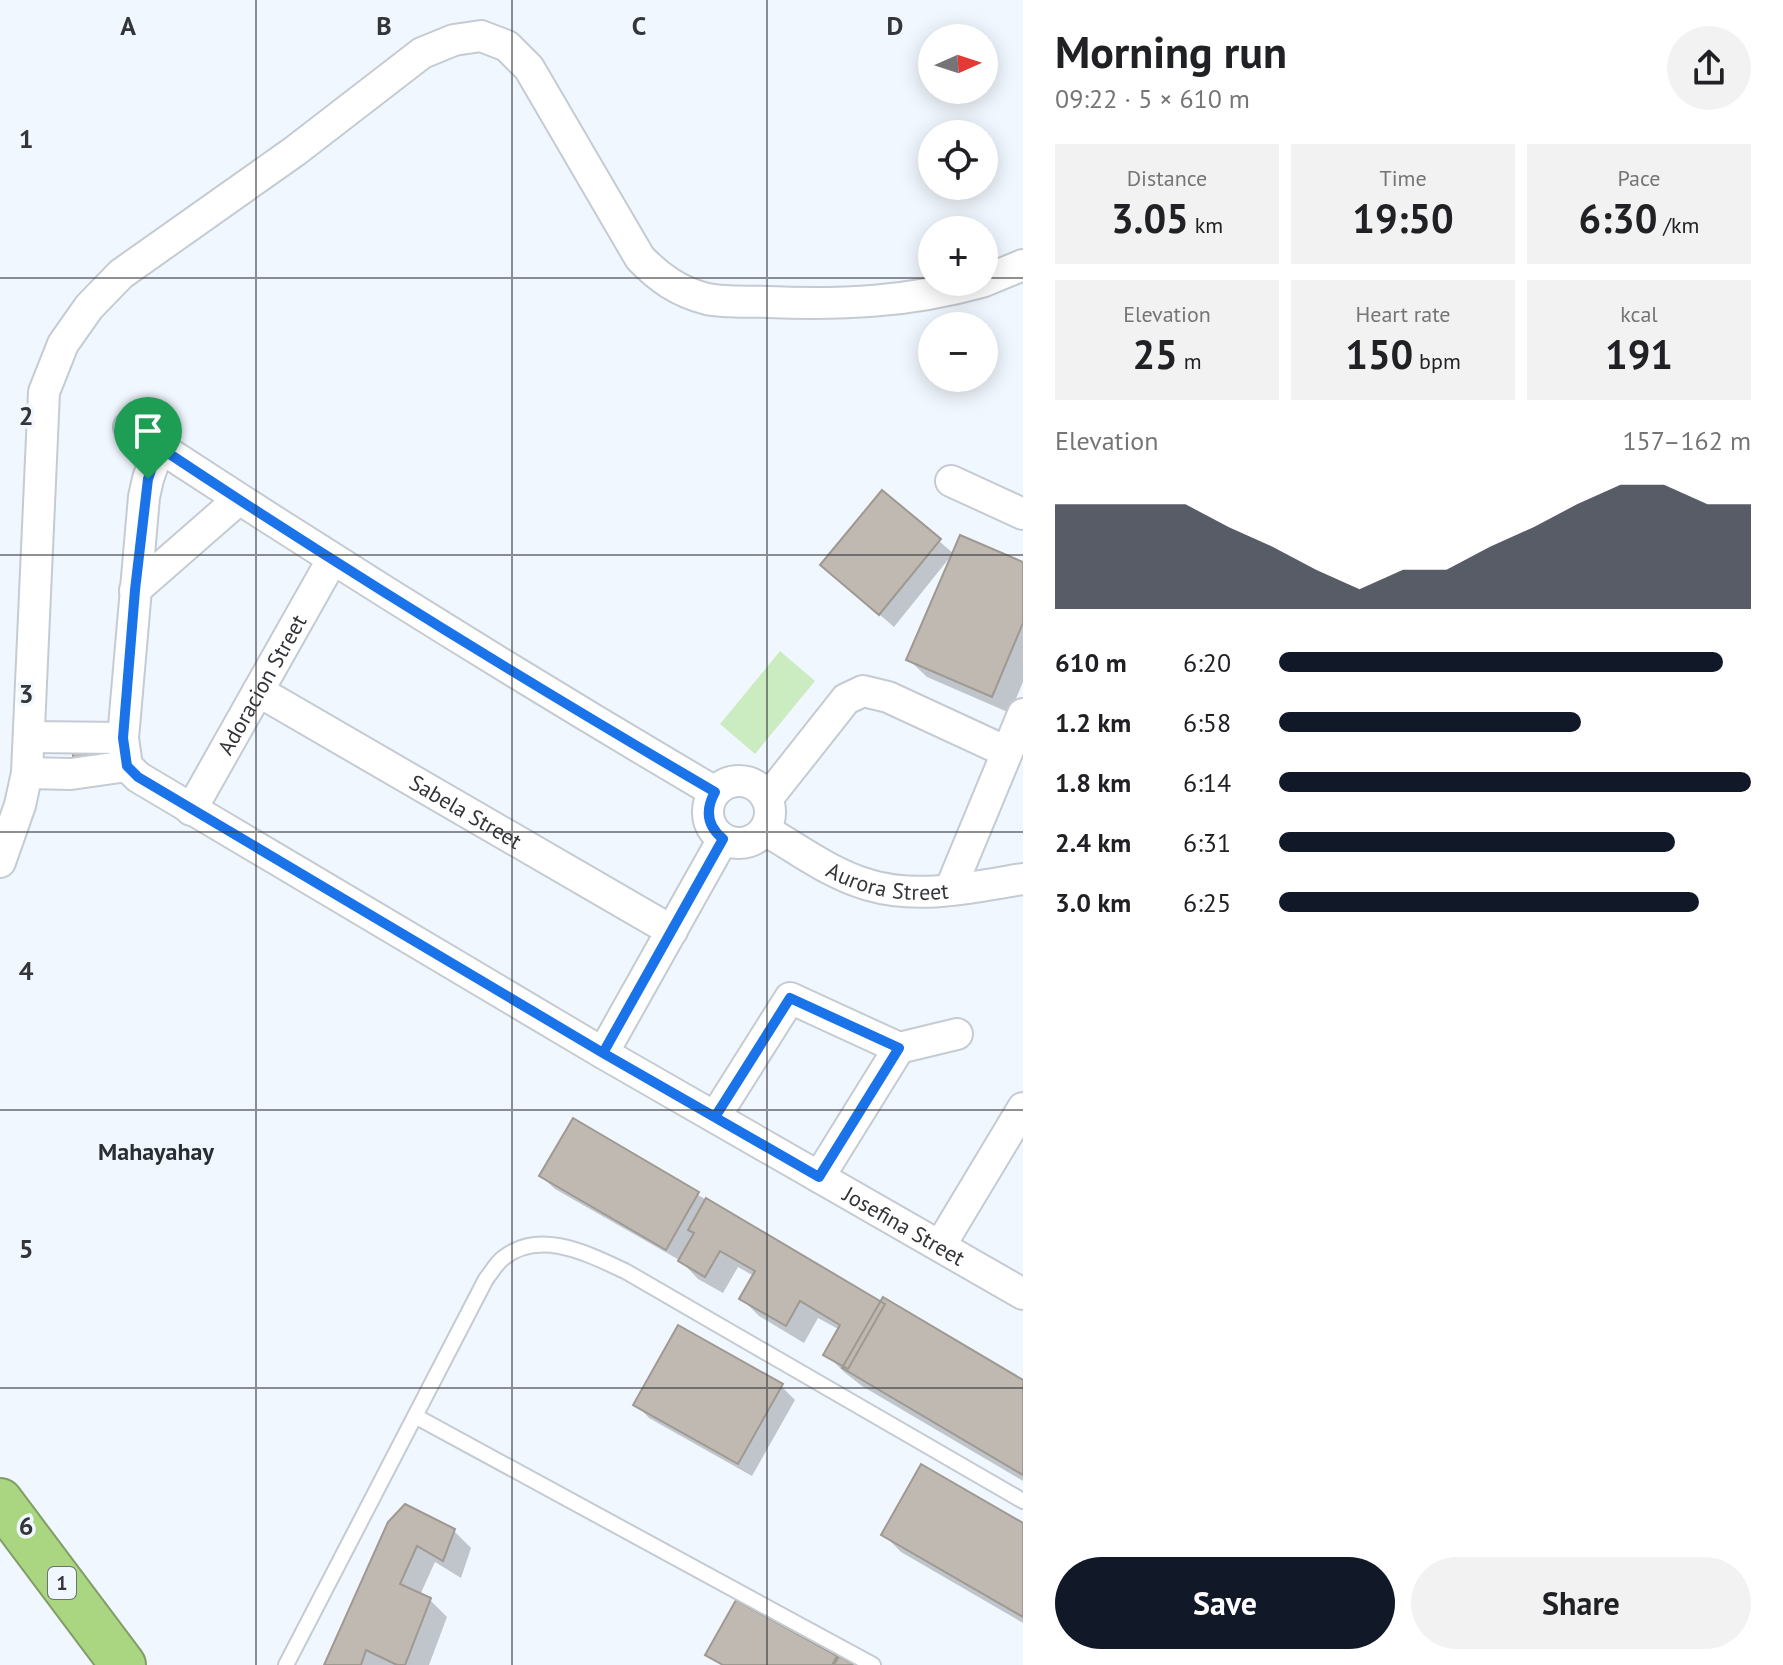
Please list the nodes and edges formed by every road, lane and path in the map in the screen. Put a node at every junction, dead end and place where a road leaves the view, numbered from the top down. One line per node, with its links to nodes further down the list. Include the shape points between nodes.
1 (1023, 265): 2 (street)
2 (998, 275)
3 (922, 296): 13 (street, via 837,305 708,299 680,290 657,277 640,258 529,68 507,46 481,36 422,53 121,274 63,344 44,392)
4 (129, 427): 5 (street)
5 (159, 447): 7 (street); 10 (street, via 144,497)
6 (951, 481): 8 (street)
7 (238, 500): 9 (street); 10 (street)
8 (1023, 514)
9 (332, 560): 11 (street, Adoracion Street); 17 (street)
10 (135, 590): 14 (street)
11 (258, 691): 19 (street, Adoracion Street); 25 (street, Sabela Street)
12 (1023, 714): 15 (street)
13 (30, 737): 14 (street); 16 (street)
14 (125, 752): 16 (street, via 71,774); 19 (street, Josefina Street, via 138,777)
15 (1007, 752): 18 (street, via 888,697 863,691 846,699); 24 (street)
16 (27, 773): 22 (street)
17 (715, 792): 18 (street, via 743,781); 21 (street, via 709,818)
18 (767, 799): 20 (street, via 770,815)
19 (191, 810): 28 (street, Josefina Street)
20 (765, 830): 21 (street, via 741,844); 24 (street, Aurora Street, via 867,885)
21 (723, 839): 25 (street)
22 (0, 862)
23 (1023, 879): 24 (street, Aurora Street)
24 (950, 890)
25 (672, 931): 28 (street)
26 (957, 1034): 27 (street)
27 (899, 1048): 30 (street, via 790,998); 31 (street)
28 (603, 1053): 30 (street, Josefina Street)
29 (1023, 1108): 32 (street)
30 (715, 1117): 31 (street, Josefina Street)
31 (819, 1177): 32 (street, Josefina Street)
32 (940, 1246): 33 (street, Josefina Street)
33 (1023, 1294)
34 (415, 1416): 36 (lane, via 486,1279 501,1260 522,1247 550,1244 625,1271); 38 (lane); 39 (lane)
35 (0, 1501): 37 (highway, 1)
36 (1023, 1501)
37 (123, 1665)
38 (286, 1665)
39 (873, 1665)

